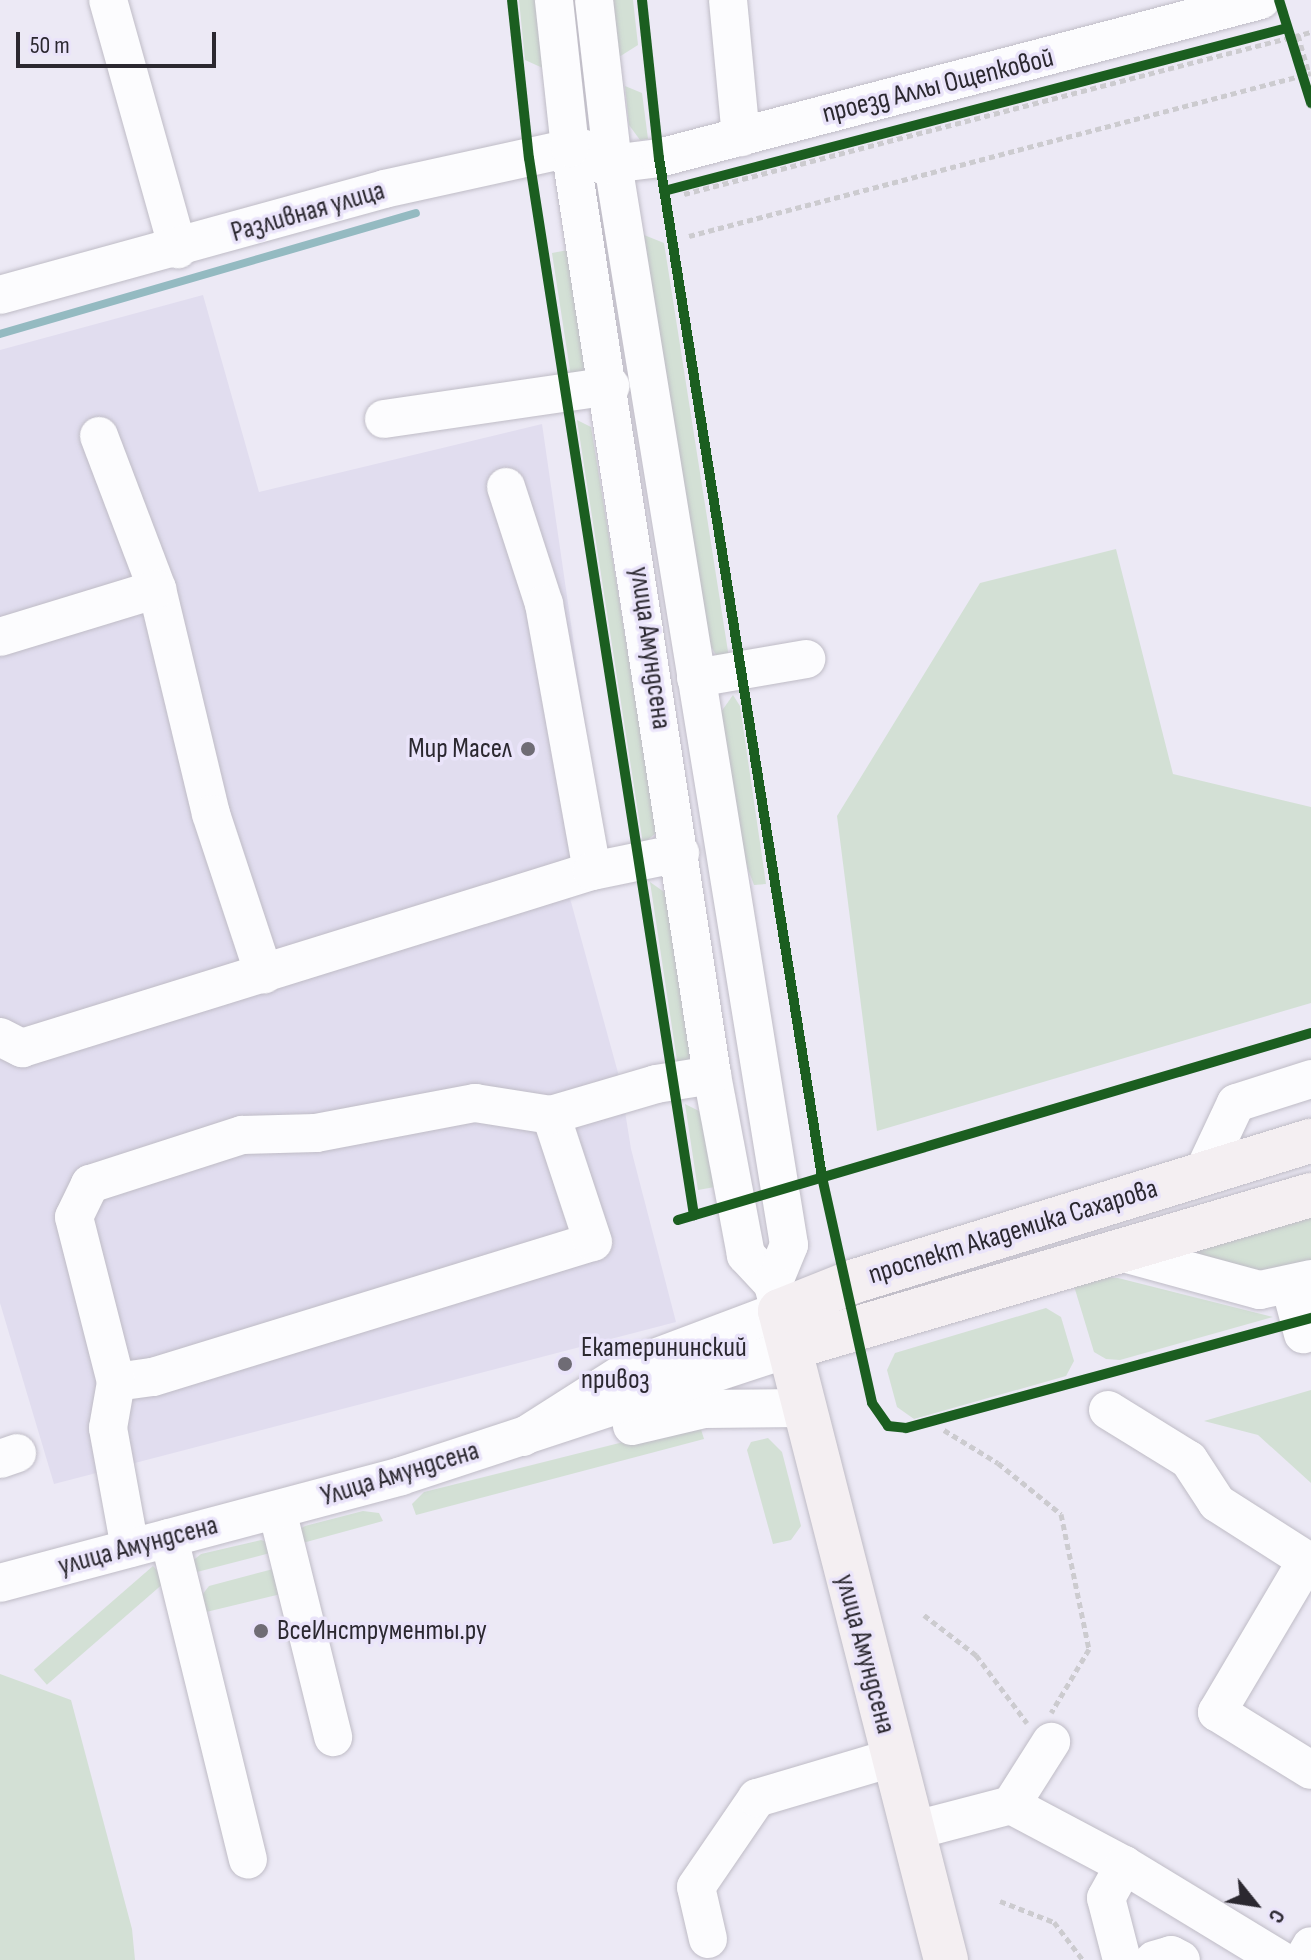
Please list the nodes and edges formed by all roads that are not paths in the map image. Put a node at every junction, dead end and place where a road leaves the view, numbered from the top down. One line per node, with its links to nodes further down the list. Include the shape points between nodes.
1 (108, 0): 9 (street)
2 (554, 0): 7 (street, улица Амундсена)
3 (594, 0): 8 (street, улица Амундсена)
4 (728, 0): 6 (street)
5 (1261, 0): 6 (street, проезд Аллы Ощепковой)
6 (741, 137): 8 (street, проезд Аллы Ощепковой)
7 (570, 148): 8 (street, via 584,149 603,165); 9 (street, Разливная улица, via 384,189); 11 (street, улица Амундсена)
8 (613, 164): 18 (street, улица Амундсена)
9 (178, 249): 10 (street, Разливная улица)
10 (0, 295)
11 (611, 386): 12 (street); 19 (street, улица Амундсена)
12 (384, 419)
13 (99, 436): 15 (street)
14 (506, 487): 20 (street, via 544,604)
15 (157, 589): 16 (street); 21 (street, via 211,814)
16 (0, 637)
17 (806, 659): 18 (street)
18 (696, 678): 31 (street, улица Амундсена, via 789,1245)
19 (680, 853): 20 (street); 23 (street, улица Амундсена)
20 (592, 871): 21 (street)
21 (264, 974): 22 (street, via 22,1048)
22 (0, 1037)
23 (712, 1075): 25 (street, via 656,1084); 31 (street, улица Амундсена, via 746,1255)
24 (1311, 1079): 27 (street, via 1236,1103)
25 (551, 1115): 33 (street, via 593,1242 153,1377); 33 (street, via 475,1103 316,1133 242,1135 90,1184 74,1217)
26 (1311, 1141): 27 (main road, проспект Академика Сахарова)
27 (1203, 1173): 31 (main road, проспект Академика Сахарова, via 855,1281)
28 (1311, 1195): 29 (main road, проспект Академика Сахарова)
29 (1116, 1251): 30 (street, проспект Академика Сахарова, via 1260,1290); 31 (main road, проспект Академика Сахарова)
30 (1300, 1282): 32 (street)
31 (781, 1314): 34 (main road, улица Амундсена); 36 (street)
32 (1303, 1334)
33 (116, 1382): 39 (street, via 108,1428)
34 (802, 1408): 36 (street, via 717,1408 603,1431); 44 (main road, улица Амундсена)
35 (1108, 1410): 40 (street, via 1189,1460 1217,1503)
36 (536, 1433): 37 (street, Улица Амундсена)
37 (277, 1510): 38 (street, улица Амундсена); 43 (street)
38 (169, 1538): 39 (street, улица Амундсена); 48 (street)
39 (130, 1548): 41 (street, улица Амундсена)
40 (1309, 1562): 45 (street, via 1217,1712)
41 (0, 1583)
42 (1046, 1731): 46 (street)
43 (333, 1737)
44 (892, 1758): 47 (main road, улица Амундсена); 50 (street, via 757,1798 696,1887)
45 (1311, 1770)
46 (1011, 1805): 47 (street); 49 (street)
47 (912, 1831): 52 (main road, улица Амундсена)
48 (248, 1859)
49 (1124, 1865): 53 (street, via 1106,1898); 56 (street)
50 (708, 1939)
51 (1311, 1946): 57 (street)
52 (946, 1960)
53 (1122, 1960)
54 (1154, 1960): 55 (street, via 1171,1955)
55 (1181, 1960)
56 (1280, 1960)
57 (1303, 1960)

